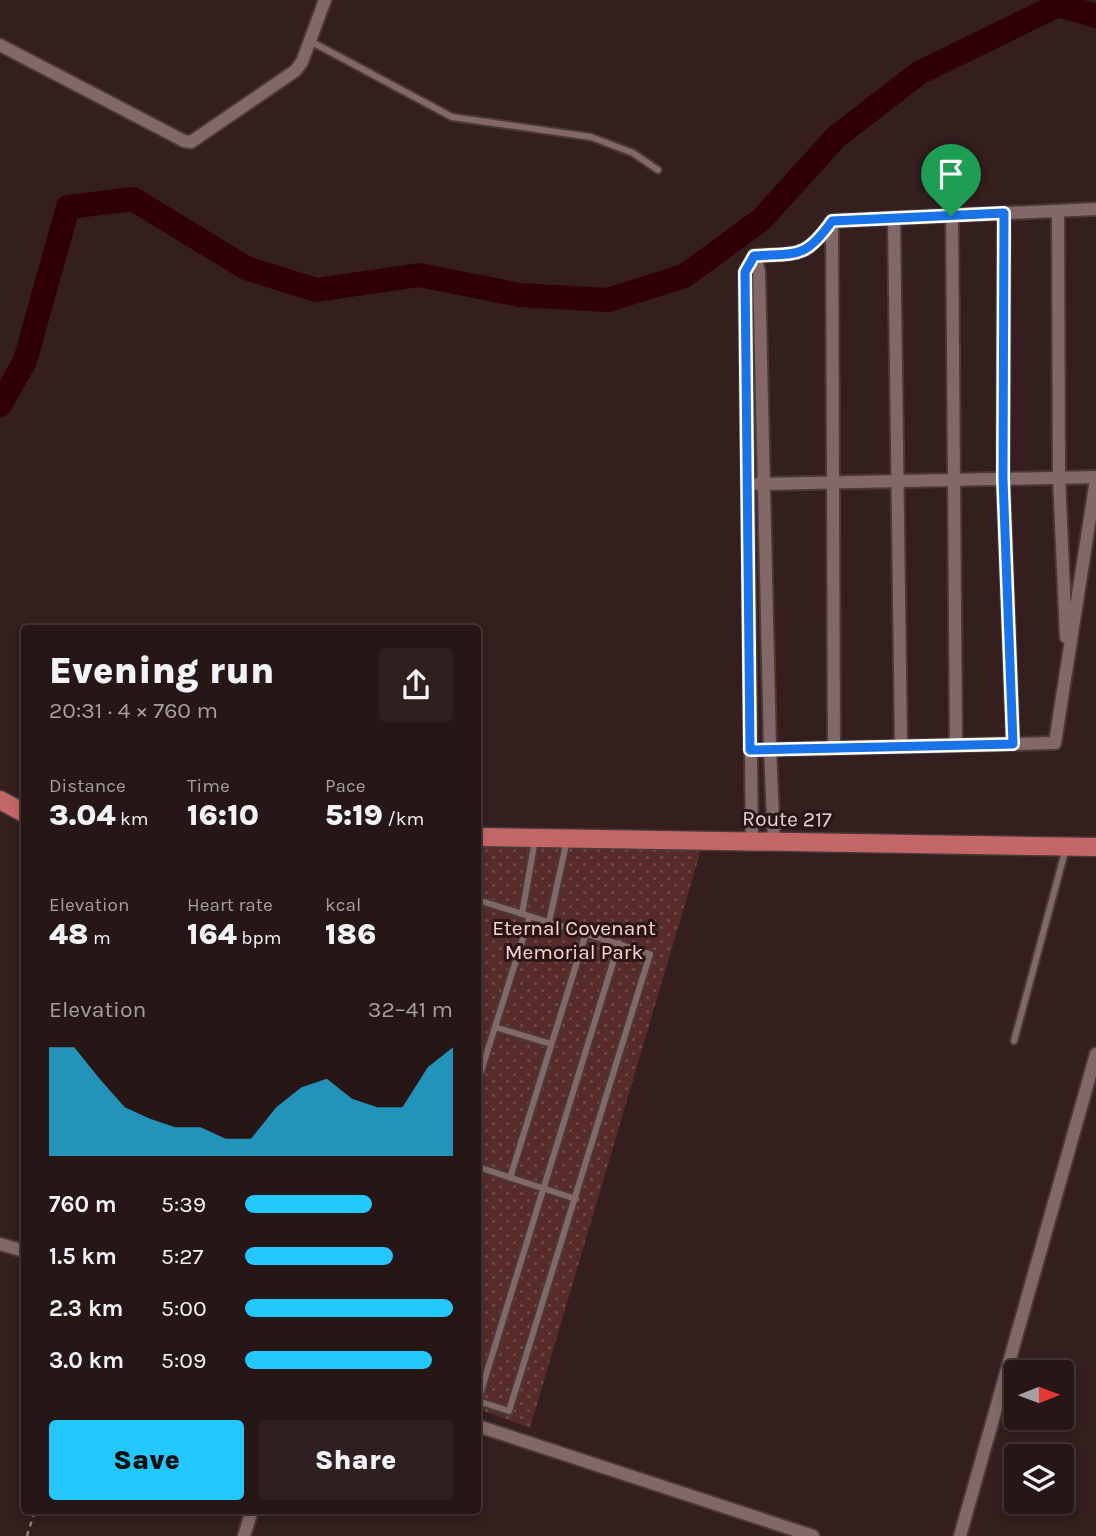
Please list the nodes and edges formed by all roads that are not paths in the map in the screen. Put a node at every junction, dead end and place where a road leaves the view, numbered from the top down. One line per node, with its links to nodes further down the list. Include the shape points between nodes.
1 (325, 0): 2 (street)
2 (310, 41): 3 (street, via 295,71 191,142); 4 (lane, via 452,117 591,137 633,153)
3 (0, 45)
4 (657, 170)
5 (1096, 209): 6 (street)
6 (1058, 211): 7 (street); 12 (street)
7 (1004, 213): 8 (street); 14 (street)
8 (951, 216): 9 (street); 15 (street)
9 (894, 218): 10 (street); 16 (street)
10 (832, 221): 11 (street, via 808,250); 17 (street)
11 (754, 256): 18 (street, via 745,272); 19 (street, via 760,271)
12 (1059, 478): 13 (street); 14 (street); 20 (street)
13 (1096, 478): 20 (street)
14 (1003, 479): 15 (street); 21 (street)
15 (953, 480): 16 (street); 22 (street)
16 (896, 481): 17 (street); 23 (street)
17 (832, 482): 19 (street); 24 (street)
18 (746, 484): 19 (street); 26 (street)
19 (764, 484): 25 (street)
20 (1068, 664): 21 (street, via 1055,743)
21 (1013, 744): 22 (street)
22 (956, 745): 23 (street)
23 (901, 746): 24 (street)
24 (834, 748): 25 (street)
25 (770, 749): 26 (street); 33 (street)
26 (750, 750): 32 (street)
27 (0, 800): 28 (main road)
28 (21, 811)
29 (481, 837): 30 (main road, Route 217)
30 (535, 838): 31 (main road, Route 217); 37 (lane)
31 (568, 838): 32 (main road, Route 217); 38 (lane)
32 (752, 841): 33 (main road, Route 217)
33 (774, 841): 34 (main road, Route 217)
34 (1066, 846): 35 (main road, Route 217); 42 (lane)
35 (1096, 847)
36 (481, 901): 37 (lane)
37 (526, 915): 38 (lane); 41 (lane)
38 (549, 922): 39 (lane)
39 (586, 933): 40 (lane); 43 (lane)
40 (619, 943): 48 (lane); 49 (lane, via 650,954)
41 (495, 1027): 43 (lane); 45 (lane)
42 (1014, 1041)
43 (551, 1045): 47 (lane)
44 (1096, 1054): 58 (street)
45 (481, 1071)
46 (481, 1168): 47 (lane)
47 (510, 1178): 48 (lane)
48 (542, 1188): 49 (lane); 52 (lane)
49 (576, 1199): 53 (lane, via 509,1410)
50 (0, 1244): 51 (street)
51 (21, 1250)
52 (481, 1391)
53 (481, 1402)
54 (481, 1427): 57 (street)
55 (251, 1514): 56 (street)
56 (244, 1536)
57 (813, 1536)
58 (960, 1536)

